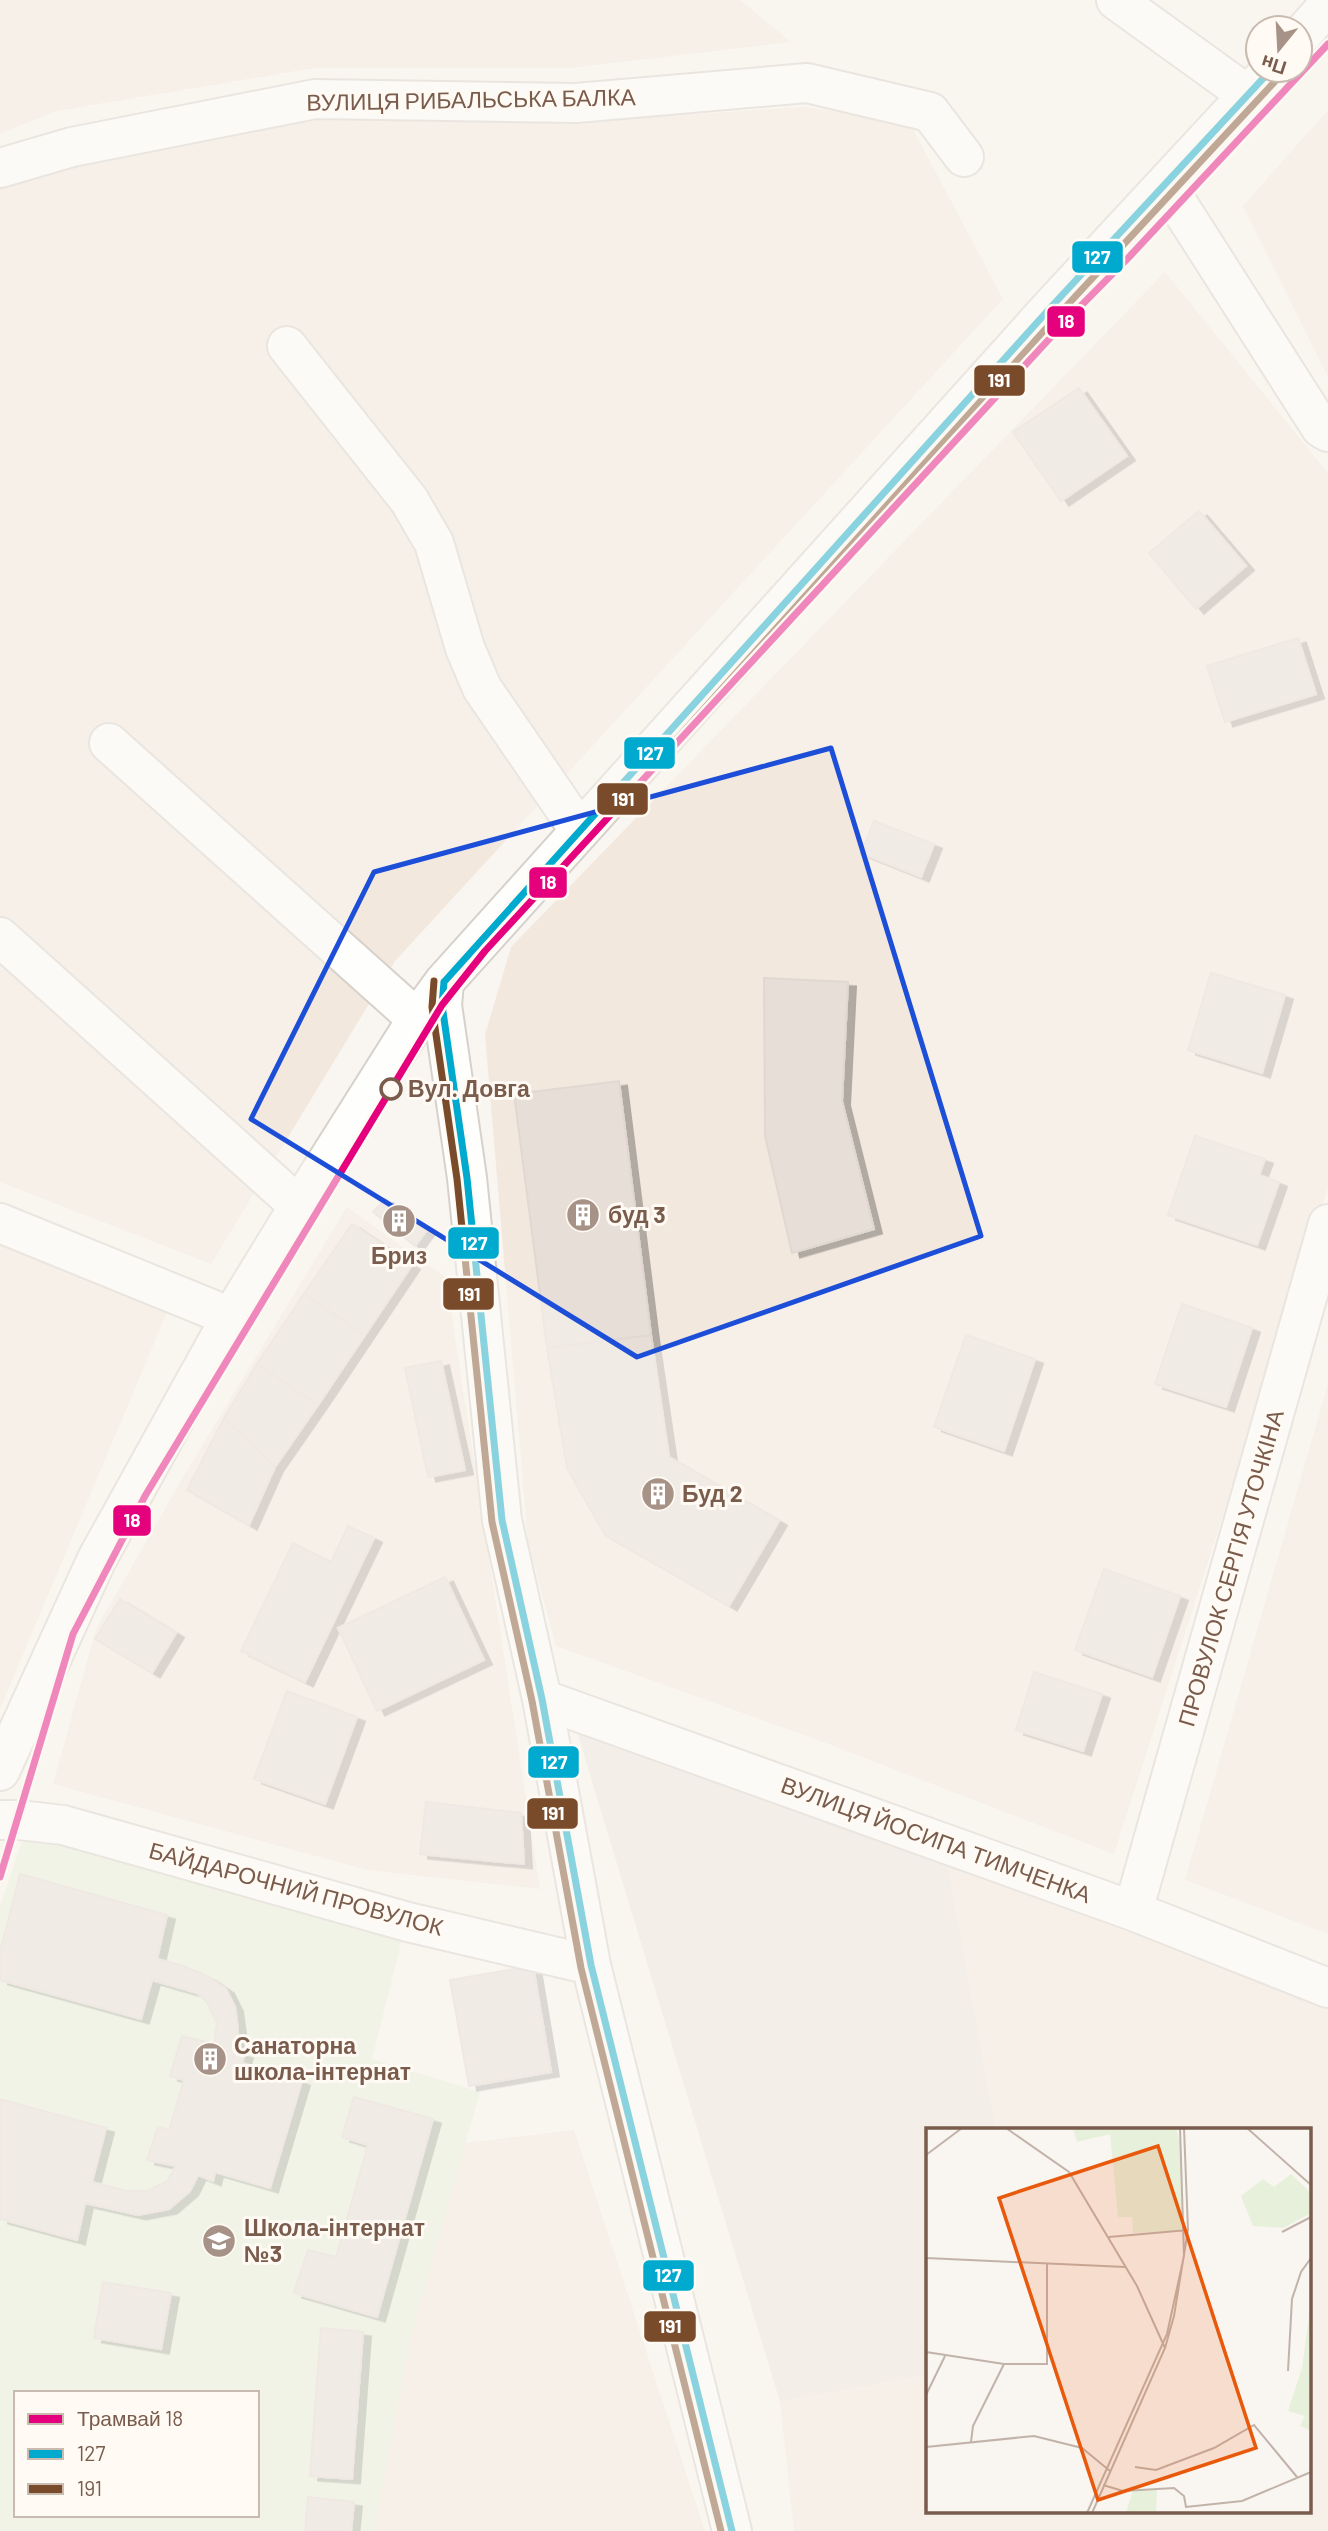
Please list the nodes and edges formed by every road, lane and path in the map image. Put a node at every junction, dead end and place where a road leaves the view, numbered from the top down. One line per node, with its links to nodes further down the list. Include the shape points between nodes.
1 (1116, 0): 4 (street)
2 (1328, 5): 3 (street)
3 (1314, 21)
4 (1244, 74)
5 (1259, 84): 8 (street)
6 (964, 157): 7 (street, ВУЛИЦЯ РИБАЛЬСЬКА БАЛКА, via 930,112 807,83 576,103 315,99 72,147)
7 (0, 168)
8 (1164, 187): 10 (street, via 1321,428); 12 (street)
9 (287, 346): 12 (street, via 409,500 435,543 465,648 482,688)
10 (1328, 432)
11 (109, 743): 15 (street)
12 (580, 831): 14 (street)
13 (0, 937): 16 (street)
14 (444, 982): 15 (street); 20 (street, via 442,1005 467,1178 502,1520)
15 (417, 1019): 16 (street)
16 (299, 1206): 19 (street)
17 (0, 1223): 19 (street)
18 (1328, 1224): 23 (street, ПРОВУЛОК СЕРГІЯ УТОЧКІНА)
19 (230, 1317): 21 (street, via 97,1559)
20 (542, 1699): 23 (street, ВУЛИЦЯ ЙОСИПА ТИМЧЕНКА); 24 (street)
21 (0, 1771)
22 (0, 1820): 24 (street, БАЙДАРОЧНИЙ ПРОВУЛОК, via 63,1825 408,1922)
23 (1133, 1911): 25 (street, ВУЛИЦЯ ЙОСИПА ТИМЧЕНКА)
24 (591, 1965): 26 (street)
25 (1328, 1988)
26 (732, 2531)

